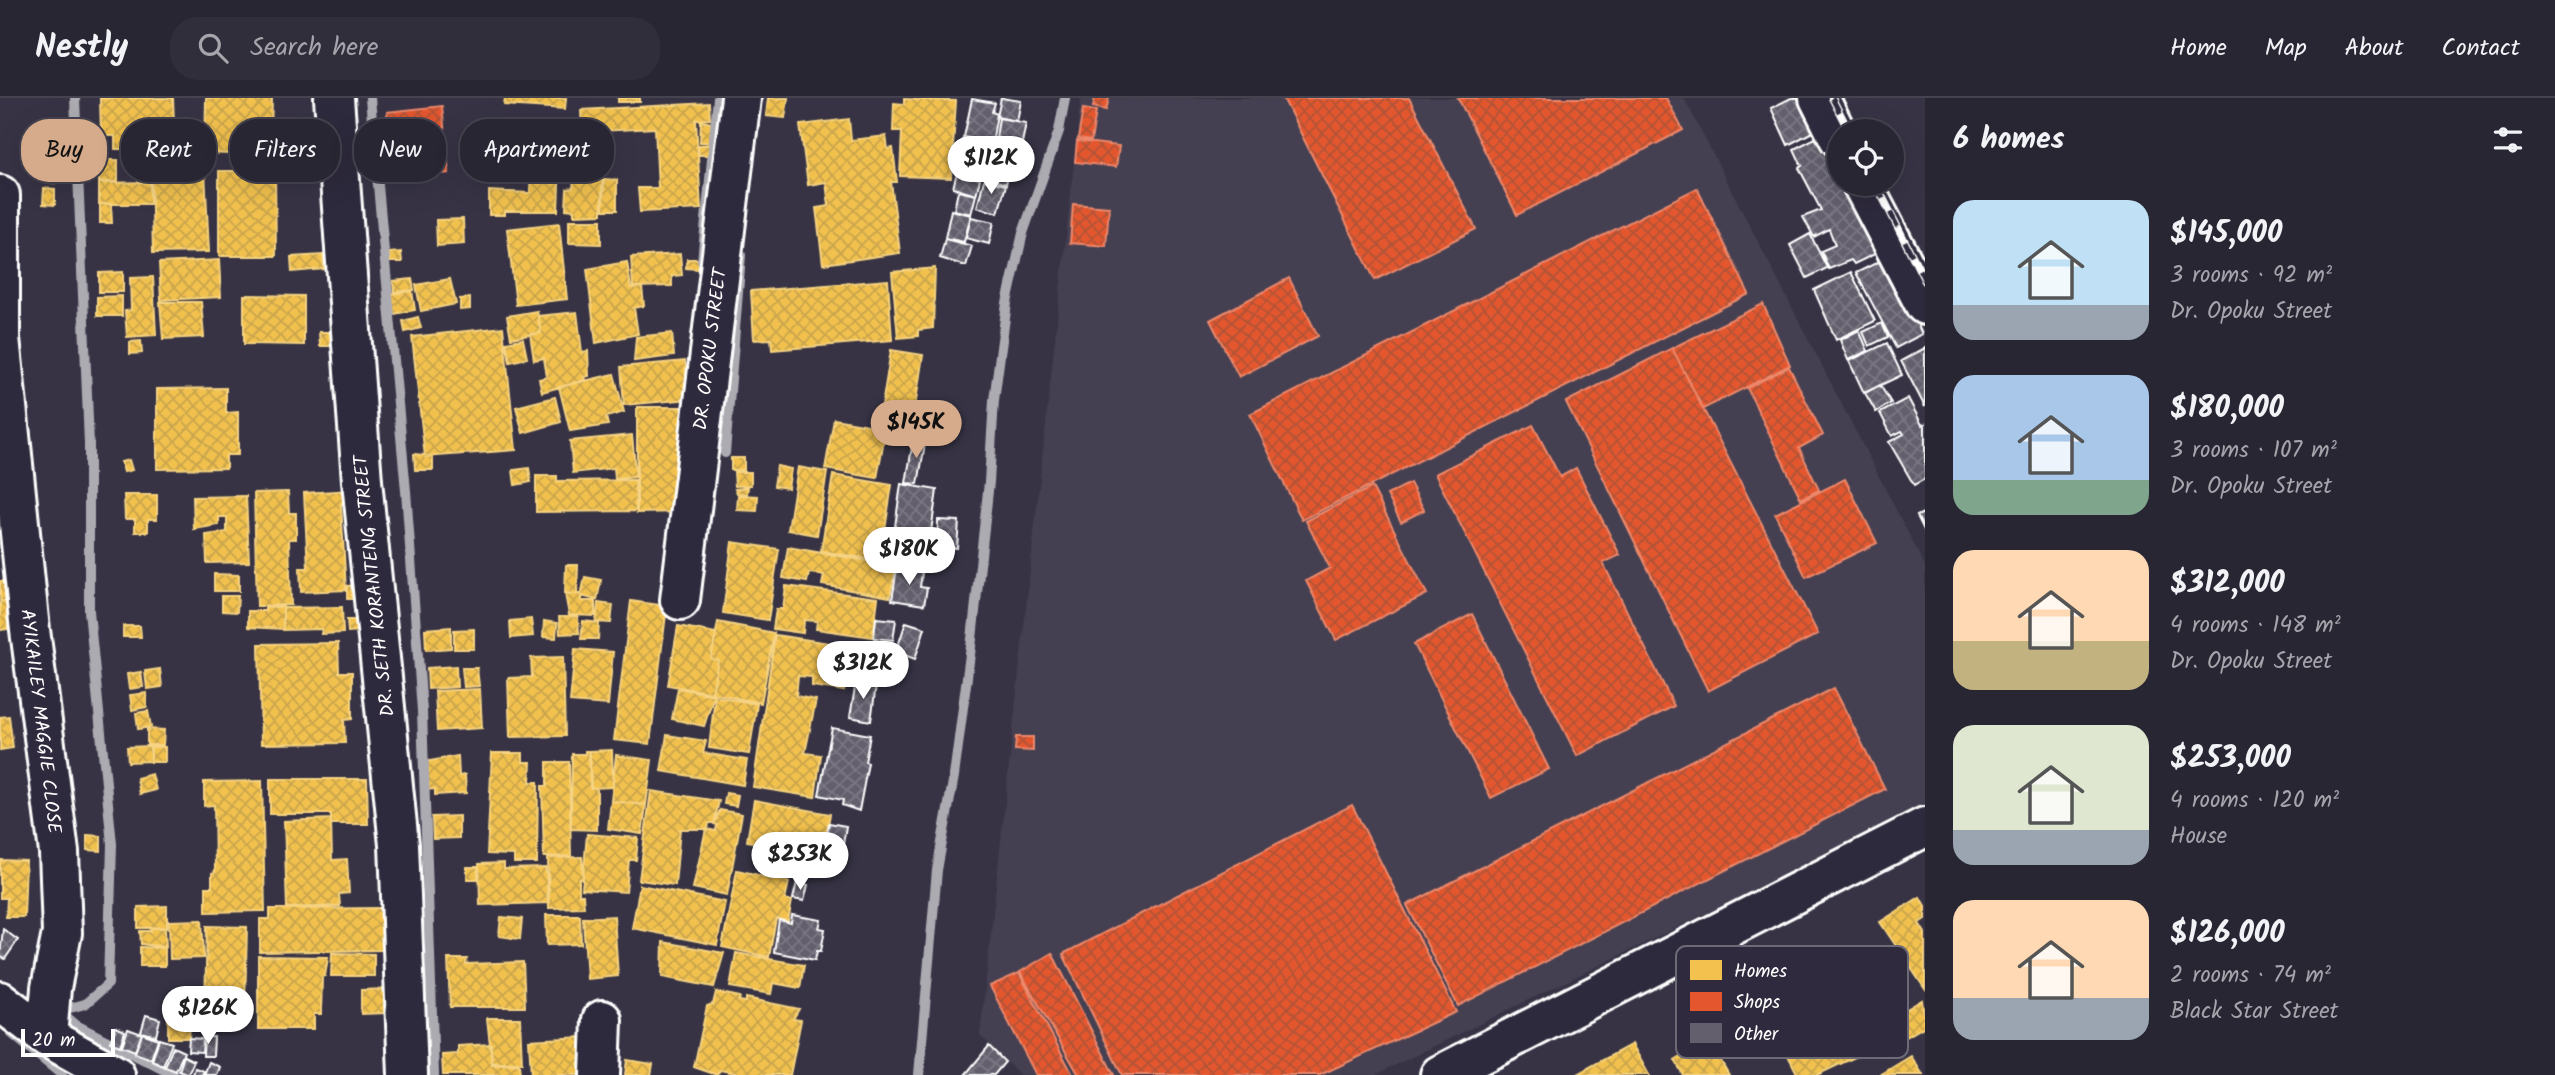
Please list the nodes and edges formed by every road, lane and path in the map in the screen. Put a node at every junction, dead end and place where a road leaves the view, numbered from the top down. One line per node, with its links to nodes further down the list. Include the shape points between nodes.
1 (334, 98): 17 (street, DR. SETH KORANTENG STREET, via 362,481 399,845)
2 (741, 98): 8 (street, DR. OPOKU STREET)
3 (1819, 98): 4 (street)
4 (1830, 119)
5 (0, 195): 14 (street, AYIKAILEY MAGGIE CLOSE, via 0,338 59,852 62,933)
6 (1868, 196): 7 (street)
7 (1925, 305)
8 (680, 600)
9 (1925, 827): 10 (street)
10 (1696, 946)
11 (1676, 957): 15 (street)
12 (0, 1002): 14 (street)
13 (602, 1020): 18 (street)
14 (47, 1037): 16 (street)
15 (1454, 1072)
16 (115, 1075)
17 (408, 1075)
18 (600, 1075)

